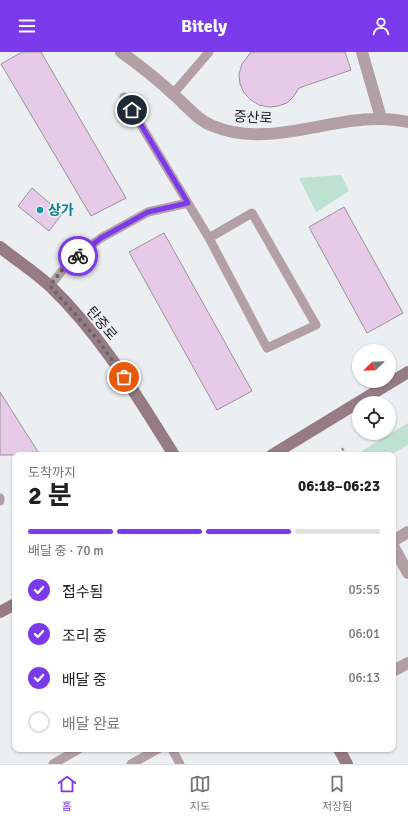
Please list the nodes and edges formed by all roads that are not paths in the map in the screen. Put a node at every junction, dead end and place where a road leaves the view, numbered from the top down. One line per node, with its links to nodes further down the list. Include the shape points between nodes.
1 (121, 52): 4 (street, 중산로)
2 (209, 52): 4 (lane)
3 (362, 52): 6 (street)
4 (173, 94): 6 (street, 중산로, via 191,112 212,126 229,131 278,133)
5 (124, 97): 8 (lane)
6 (380, 118): 7 (street, 중산로)
7 (408, 122)
8 (188, 203): 9 (lane); 11 (lane, via 148,212 101,238 69,262)
9 (209, 238): 9 (lane, via 252,213 316,325 267,348)
10 (0, 247): 11 (main road, 탄중로)
11 (50, 286): 13 (main road, 탄중로, via 98,340 133,389)
12 (408, 372): 14 (main road)
13 (172, 452)
14 (277, 452)
15 (408, 532): 16 (street)
16 (396, 538)
17 (396, 551): 18 (street)
18 (408, 573)
19 (12, 606): 20 (main road)
20 (0, 612)
21 (408, 663): 22 (street)
22 (396, 669)
23 (75, 752): 27 (lane)
24 (153, 752): 29 (lane)
25 (174, 752): 30 (lane)
26 (341, 752): 31 (main road)
27 (64, 761): 28 (lane)
28 (53, 764)
29 (131, 764)
30 (180, 764)
31 (347, 764)

